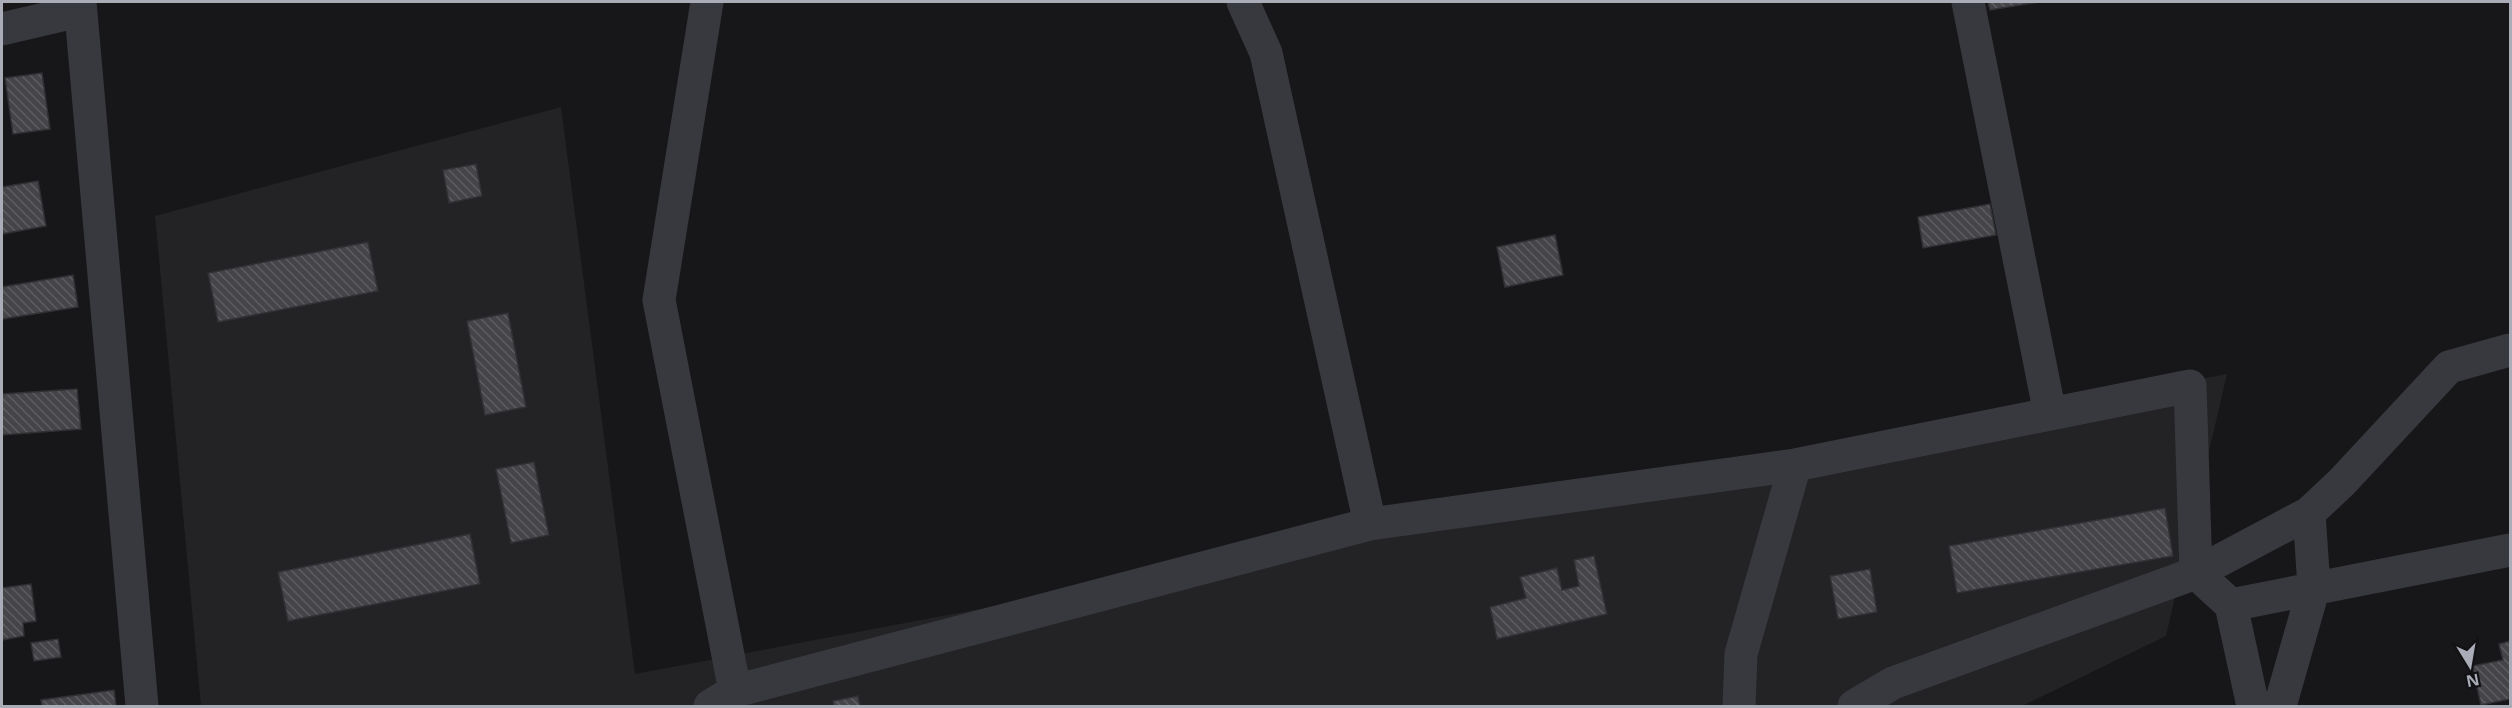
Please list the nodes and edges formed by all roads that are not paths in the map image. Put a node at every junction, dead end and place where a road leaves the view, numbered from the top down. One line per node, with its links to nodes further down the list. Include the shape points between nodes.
1 (707, 2): 15 (street, via 659,300)
2 (1243, 2): 10 (street, via 1266,53)
3 (1968, 2): 7 (street)
4 (79, 6): 5 (street); 16 (street)
5 (2, 29)
6 (2511, 350): 9 (street, via 2449,367)
7 (2050, 414): 8 (street); 12 (street, via 2190,386)
8 (1795, 465): 10 (street); 17 (street, via 1741,654)
9 (2309, 513): 12 (street); 13 (street)
10 (1370, 524): 15 (street)
11 (2511, 549): 13 (street)
12 (2196, 573): 14 (street); 18 (street, via 1893,683)
13 (2314, 587): 14 (street); 20 (street)
14 (2231, 605): 19 (street)
15 (723, 699)
16 (142, 706)
17 (1739, 706)
18 (1854, 706)
19 (2253, 706)
20 (2280, 706)

